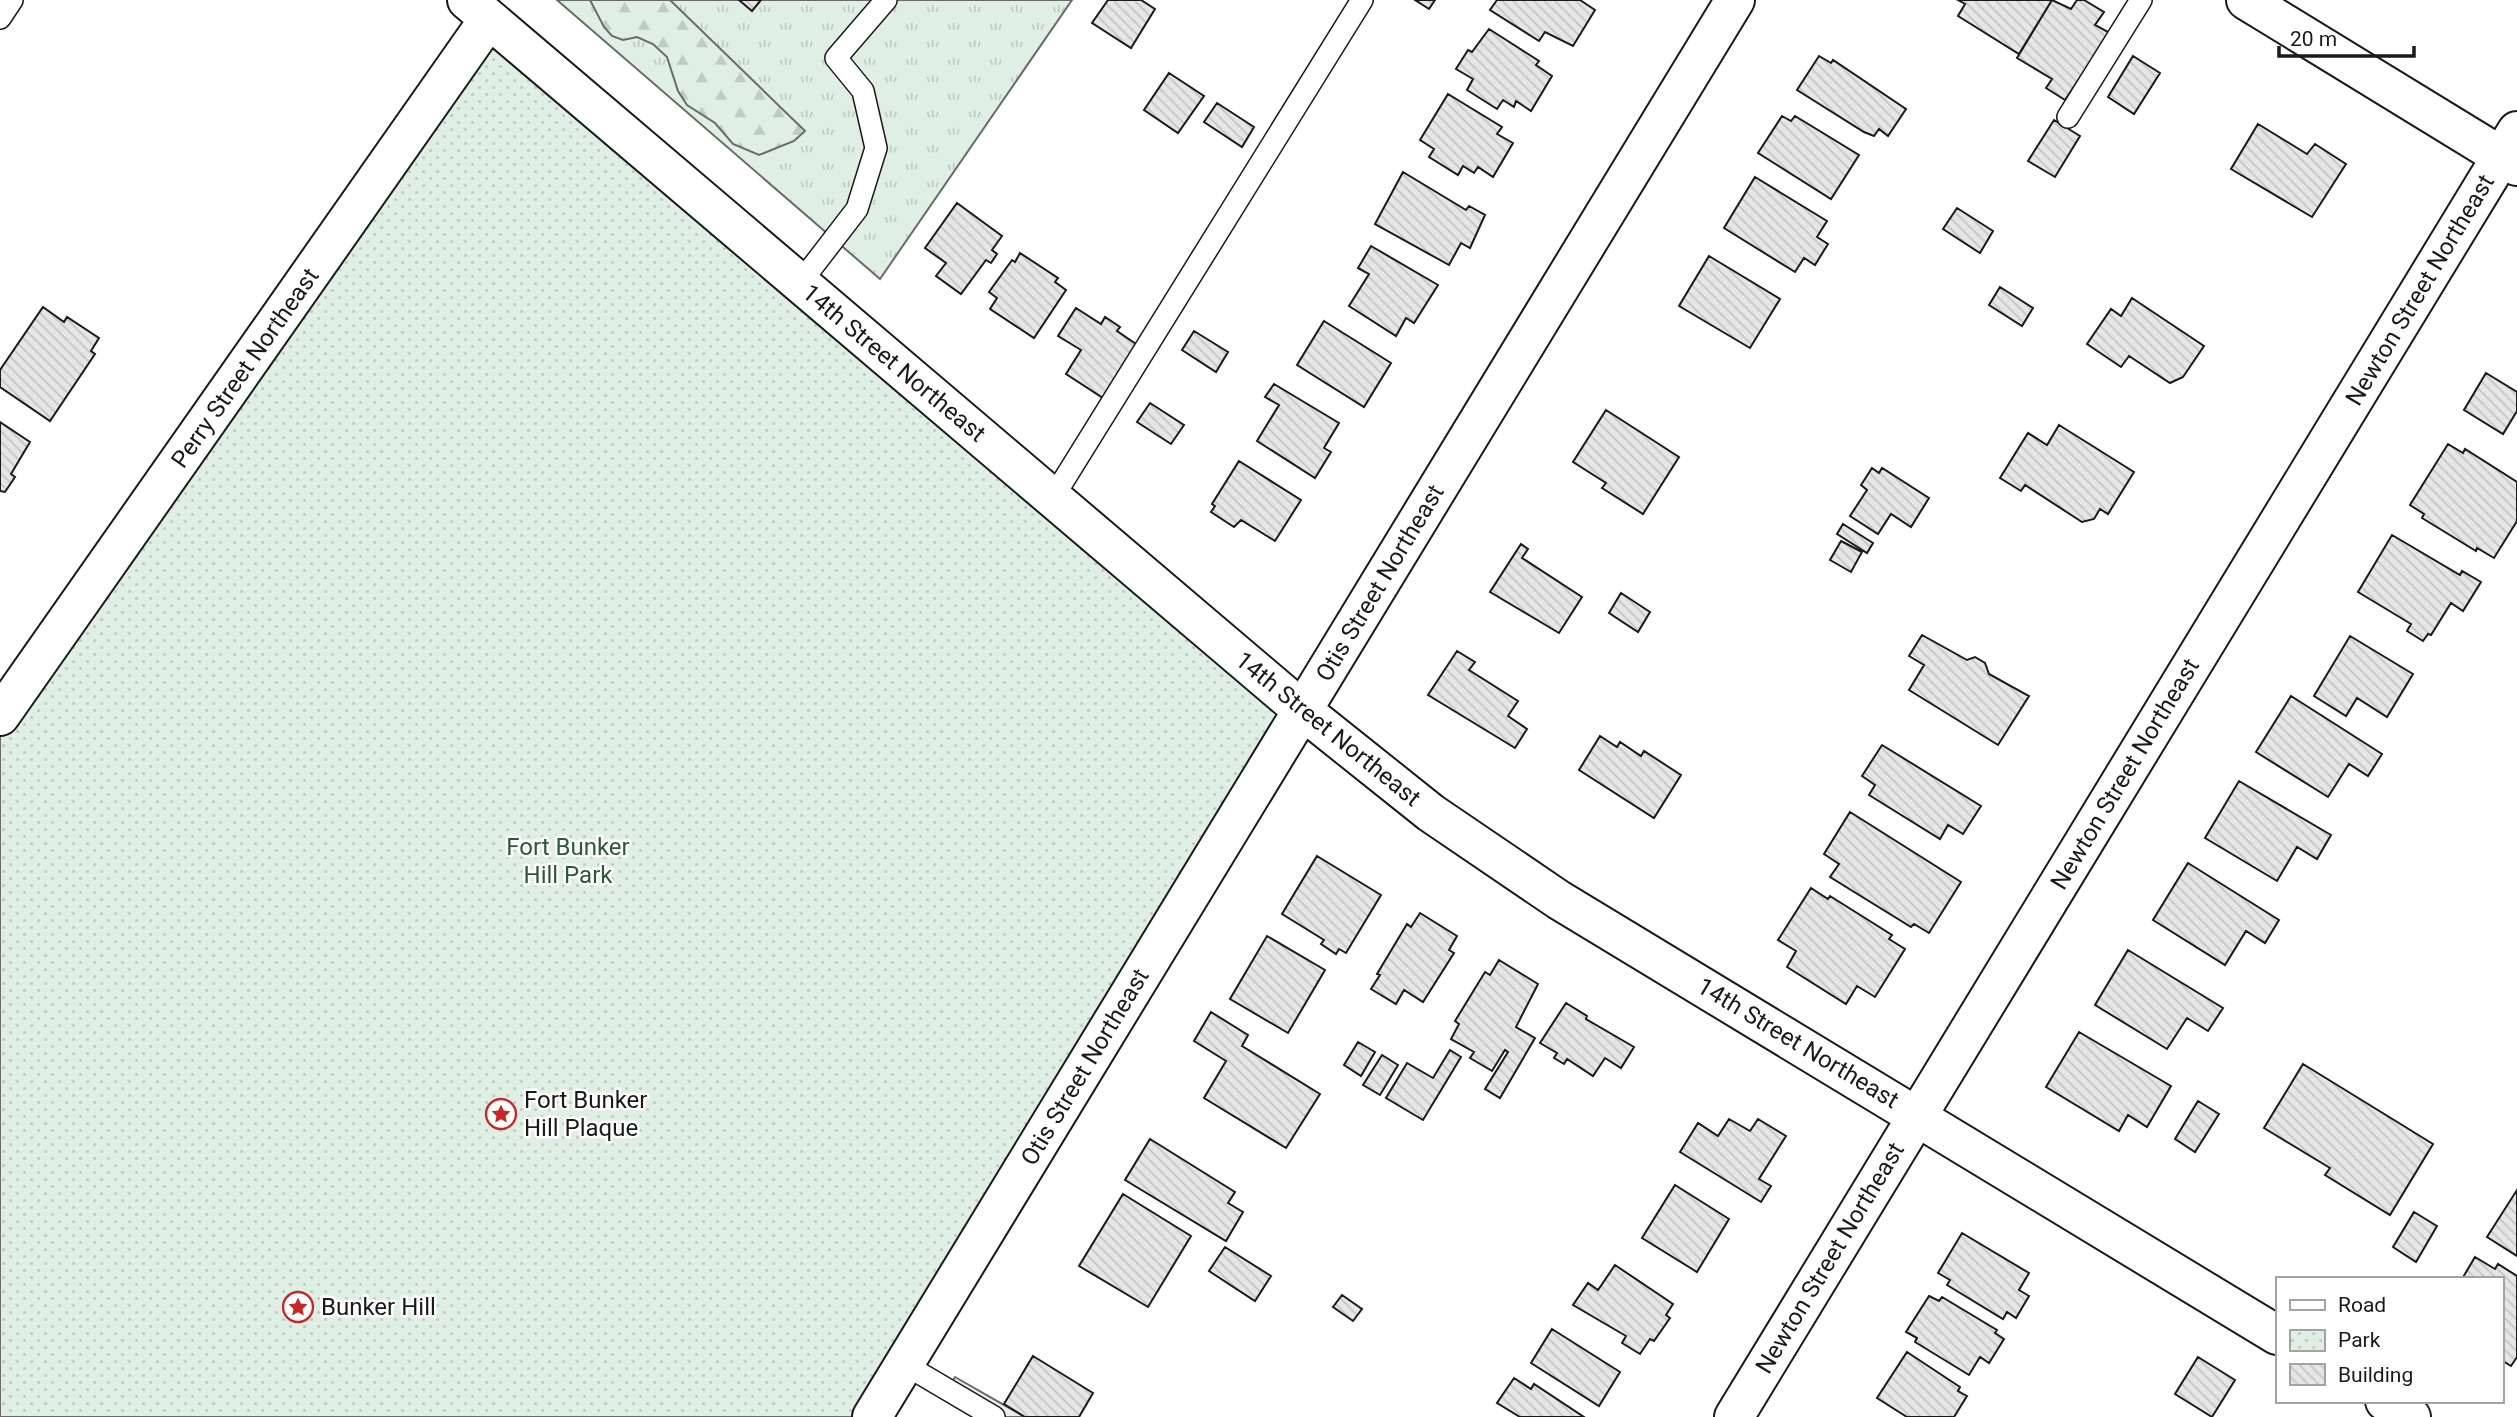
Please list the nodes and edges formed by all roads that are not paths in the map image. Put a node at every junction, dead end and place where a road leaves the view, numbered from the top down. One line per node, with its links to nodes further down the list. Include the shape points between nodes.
1 (12, 0): 8 (lane)
2 (886, 0): 11 (lane, via 836,58 863,91 876,148 857,209)
3 (1362, 0): 12 (lane)
4 (1735, 0): 13 (street, Otis Street Northeast)
5 (2141, 0): 9 (lane)
6 (2246, 0): 10 (street)
7 (478, 10): 11 (street, 14th Street Northeast); 14 (street, Perry Street Northeast)
8 (0, 18)
9 (2068, 117)
10 (2512, 151): 15 (street, Newton Street Northeast)
11 (800, 284): 12 (street, 14th Street Northeast)
12 (1052, 499): 13 (street, 14th Street Northeast)
13 (1302, 710): 15 (street, 14th Street Northeast, via 1493,858); 17 (street, Otis Street Northeast)
14 (0, 716)
15 (1917, 1115): 16 (street, 14th Street Northeast); 21 (street, Newton Street Northeast)
16 (2276, 1334)
17 (904, 1364): 19 (street, Otis Street Northeast); 20 (lane)
18 (2388, 1403): 22 (street)
19 (872, 1417)
20 (994, 1417)
21 (1734, 1417)
22 (2411, 1417)

